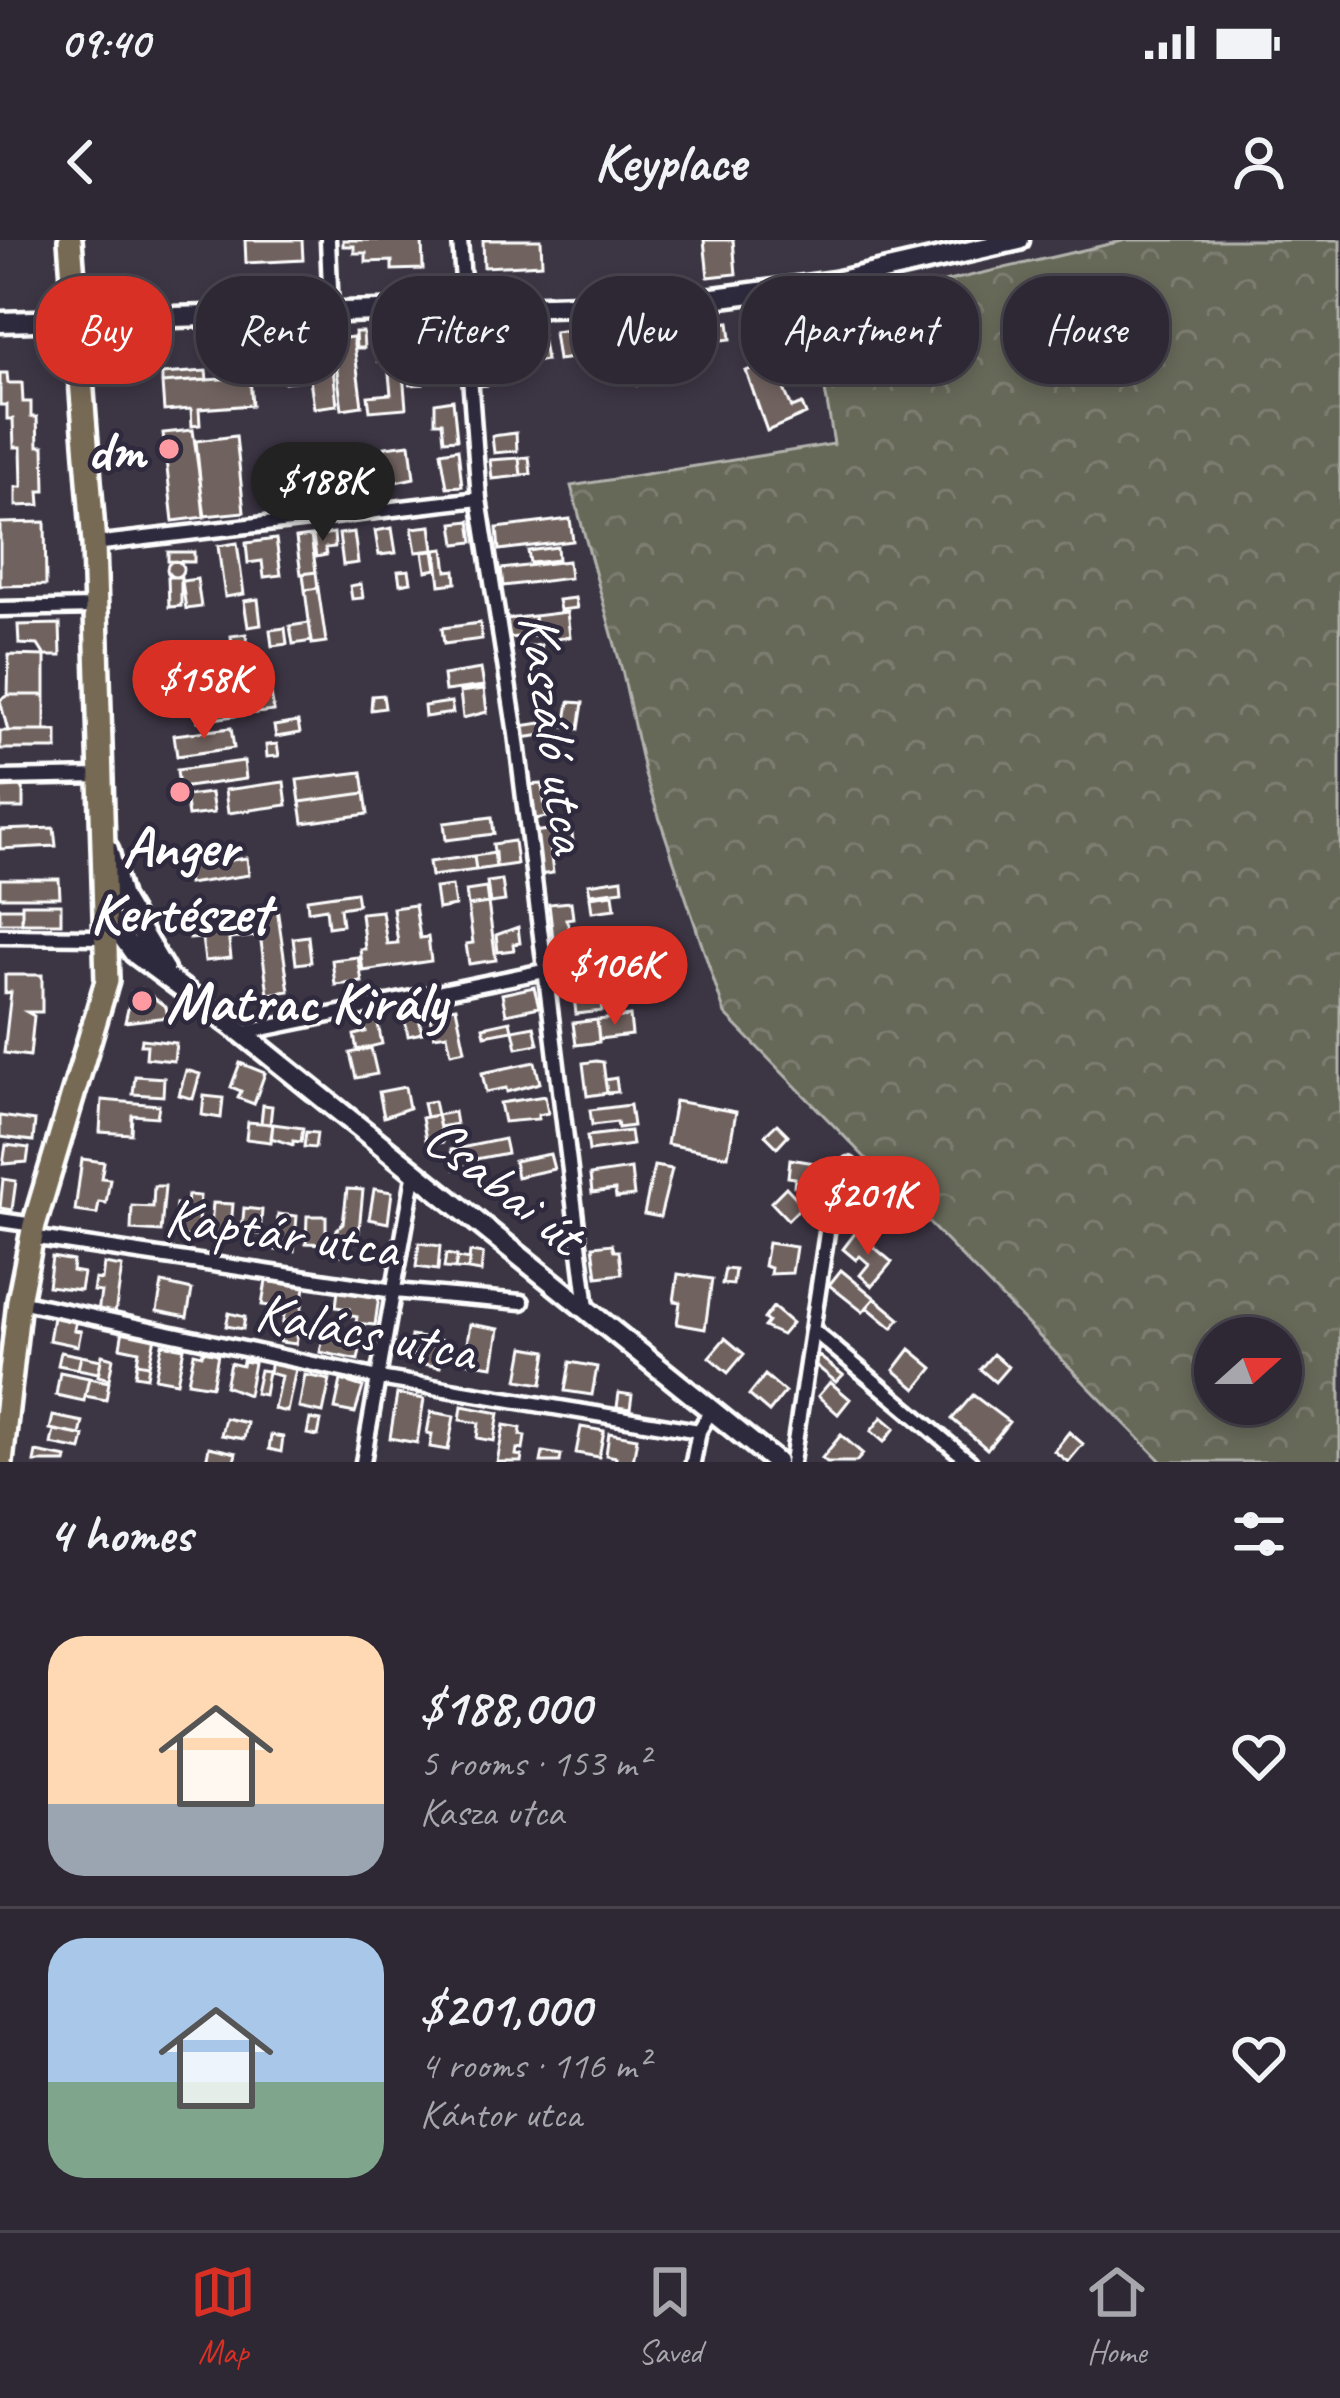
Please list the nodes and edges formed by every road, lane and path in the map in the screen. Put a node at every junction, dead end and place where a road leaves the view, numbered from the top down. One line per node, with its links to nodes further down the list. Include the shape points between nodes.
1 (70, 240): 5 (main road)
2 (328, 240): 6 (street)
3 (460, 240): 7 (street, Kaszáló utca)
4 (1019, 240): 8 (main road, via 768,293)
5 (74, 276)
6 (330, 276)
7 (462, 276)
8 (548, 308)
9 (0, 322): 10 (main road)
10 (36, 322)
11 (83, 384): 14 (main road)
12 (469, 384): 13 (street, Kaszáló utca)
13 (479, 499): 14 (street); 25 (street, Kaszáló utca)
14 (94, 544): 15 (main road)
15 (96, 607): 16 (street); 17 (main road)
16 (0, 609)
17 (103, 776): 18 (street); 19 (main road)
18 (0, 778)
19 (105, 840): 20 (main road); 26 (main road, Csabai út, via 121,898)
20 (106, 914): 22 (main road); 23 (main road, Csabai út); 24 (main road)
21 (0, 936): 22 (street)
22 (99, 937): 28 (main road)
23 (134, 953): 24 (main road); 26 (main road, Csabai út)
24 (108, 961): 28 (main road)
25 (544, 971): 27 (street); 36 (street, Kaszáló utca)
26 (173, 984): 27 (main road, Csabai út)
27 (242, 1033): 30 (main road, Csabai út)
28 (86, 1050): 32 (main road)
29 (849, 1165): 37 (street, via 835,1180)
30 (416, 1171): 33 (street); 36 (main road, Csabai út)
31 (0, 1220): 32 (street, Kaptár utca)
32 (33, 1231): 33 (street, Kaptár utca); 34 (main road)
33 (394, 1291): 35 (street, Kaptár utca); 38 (street)
34 (19, 1301): 38 (street, Kalács utca); 41 (main road)
35 (522, 1302)
36 (587, 1308): 39 (main road, Csabai út)
37 (813, 1330): 45 (street); 46 (street)
38 (379, 1378): 40 (street, Kalács utca); 42 (street)
39 (712, 1409): 40 (street); 44 (main road, Csabai út)
40 (699, 1431): 43 (street)
41 (1, 1462)
42 (363, 1462)
43 (693, 1462)
44 (776, 1462)
45 (792, 1462)
46 (970, 1462)

